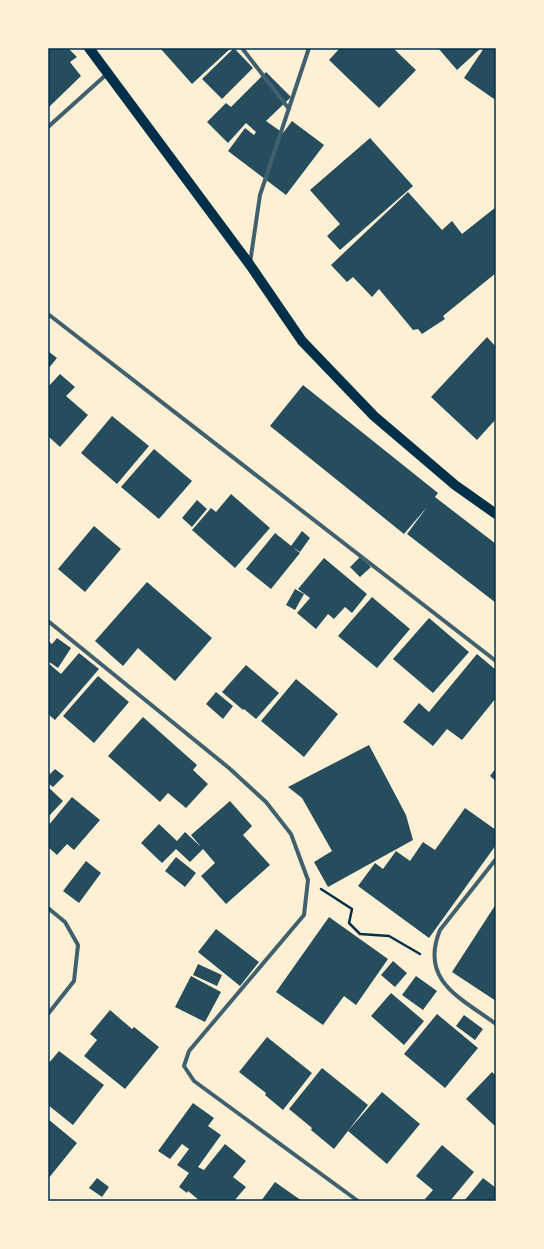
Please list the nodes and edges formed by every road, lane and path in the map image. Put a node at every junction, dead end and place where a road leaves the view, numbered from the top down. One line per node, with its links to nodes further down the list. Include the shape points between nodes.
1 (89, 48): 4 (main road)
2 (242, 48): 5 (street)
3 (309, 48): 5 (street)
4 (108, 73): 6 (street); 7 (main road)
5 (289, 109): 7 (street, via 260,195)
6 (48, 127)
7 (250, 265): 9 (main road, via 302,341 374,416 455,485)
8 (48, 314): 11 (street)
9 (496, 514)
10 (48, 621): 13 (street, via 229,768 266,802 291,834)
11 (496, 661)
12 (496, 859): 15 (street, via 440,930 436,940)
13 (308, 880): 15 (path, via 352,910 349,923 360,934 389,936); 18 (street, via 304,915 189,1051 184,1066 194,1081)
14 (48, 908): 16 (street, via 66,922 78,945 74,981)
15 (434, 962): 17 (street, via 443,982 450,990)
16 (48, 1014)
17 (496, 1024)
18 (358, 1201)

